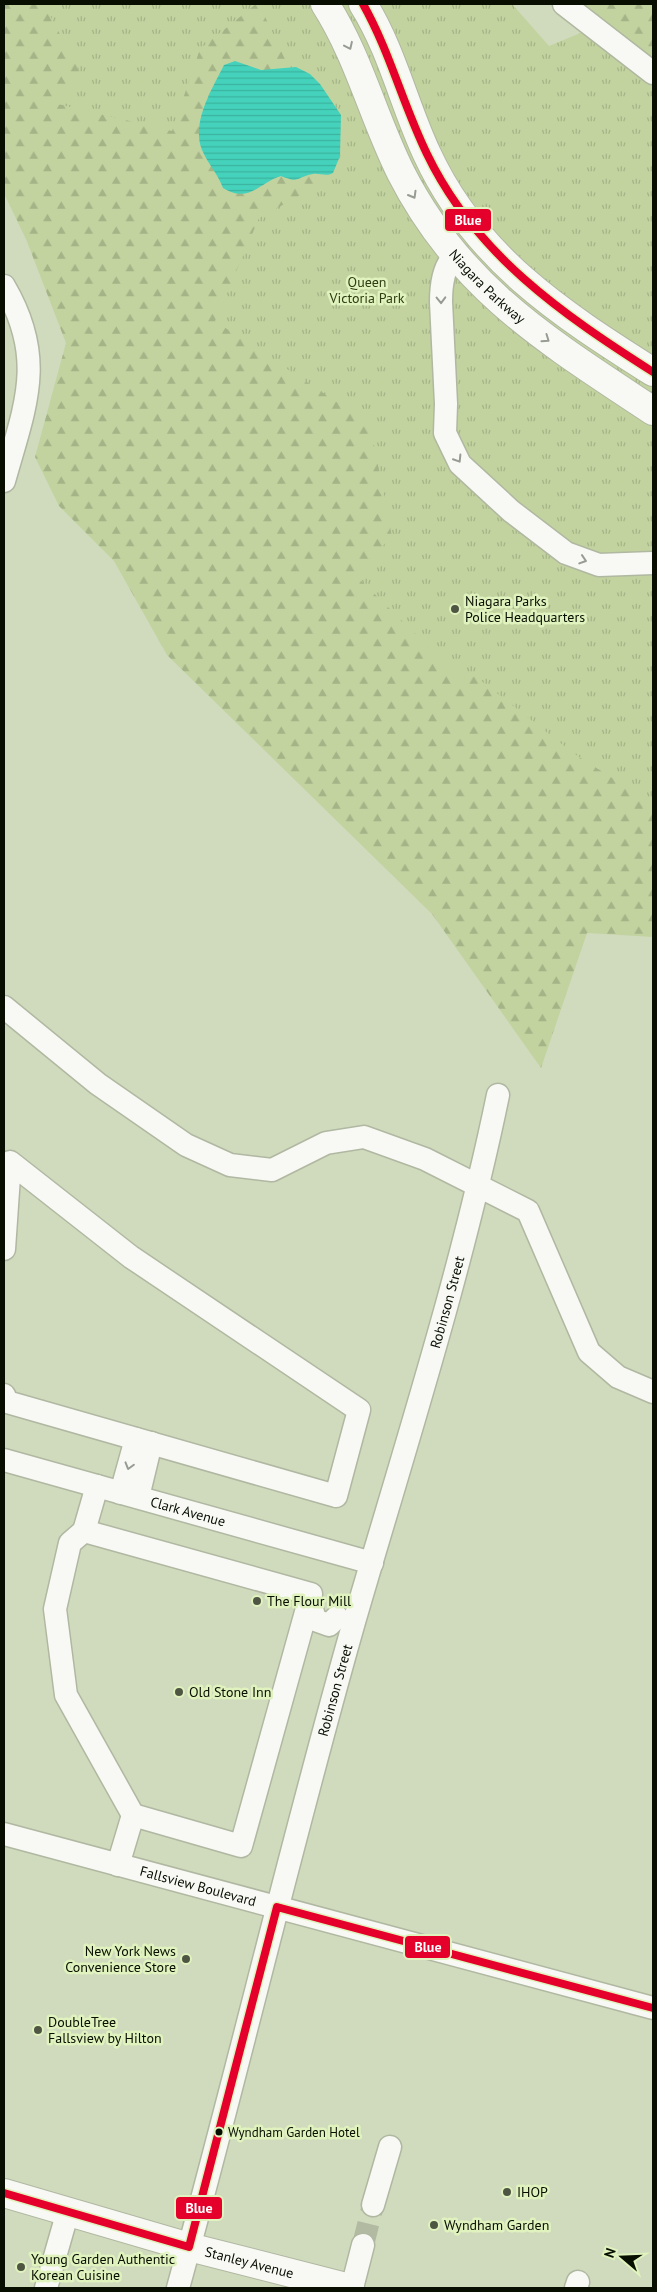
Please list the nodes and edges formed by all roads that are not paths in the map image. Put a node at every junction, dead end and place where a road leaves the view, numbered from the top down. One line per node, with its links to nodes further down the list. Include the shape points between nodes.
1 (325, 4): 5 (main road, Niagara Parkway, one-way to 5, via 346,40 401,173 427,218)
2 (363, 4): 7 (main road, Niagara Parkway, via 428,156 469,223 499,259 532,289)
3 (564, 4): 4 (street)
4 (653, 73)
5 (455, 256): 8 (main road, Niagara Parkway, one-way to 8, via 522,322); 10 (street, one-way to 10, via 448,261 441,287 441,302 445,433 460,464 511,511 566,554 599,565)
6 (4, 286): 9 (street, via 25,332 29,381)
7 (653, 372)
8 (653, 411)
9 (4, 481)
10 (653, 563)
11 (4, 1007): 13 (street, via 98,1084 186,1145 230,1165 272,1170 326,1143 364,1137 425,1158)
12 (498, 1095): 13 (street, Robinson Street)
13 (479, 1185): 15 (street, via 528,1210 589,1352 618,1377); 22 (street, Robinson Street, via 446,1314)
14 (4, 1249): 17 (street, via 10,1162 131,1257 359,1410 336,1496)
15 (653, 1392)
16 (4, 1395): 17 (street, via 7,1402)
17 (144, 1441): 20 (street)
18 (4, 1460): 19 (street, Clark Avenue)
19 (97, 1486): 20 (street, Clark Avenue); 21 (street)
20 (129, 1495): 22 (street, Clark Avenue)
21 (84, 1532): 23 (street, via 311,1594); 25 (street, via 70,1544 55,1609 66,1695)
22 (372, 1563): 24 (street, Robinson Street)
23 (309, 1609): 24 (street, via 320,1604 335,1609); 25 (street, via 241,1846)
24 (346, 1620): 28 (street, Robinson Street)
25 (133, 1815): 27 (street)
26 (4, 1834): 27 (street, Fallsview Boulevard)
27 (118, 1865): 28 (street, Fallsview Boulevard)
28 (277, 1908): 29 (street, Fallsview Boulevard); 35 (street, Robinson Street)
29 (653, 2008)
30 (390, 2147): 32 (street)
31 (4, 2193): 33 (main road, Stanley Avenue)
32 (373, 2206)
33 (68, 2212): 35 (main road, Stanley Avenue); 36 (street)
34 (363, 2245): 38 (street)
35 (189, 2247): 37 (street, Robinson Street); 38 (main road, Stanley Avenue)
36 (46, 2288)
37 (178, 2288)
38 (351, 2288)

